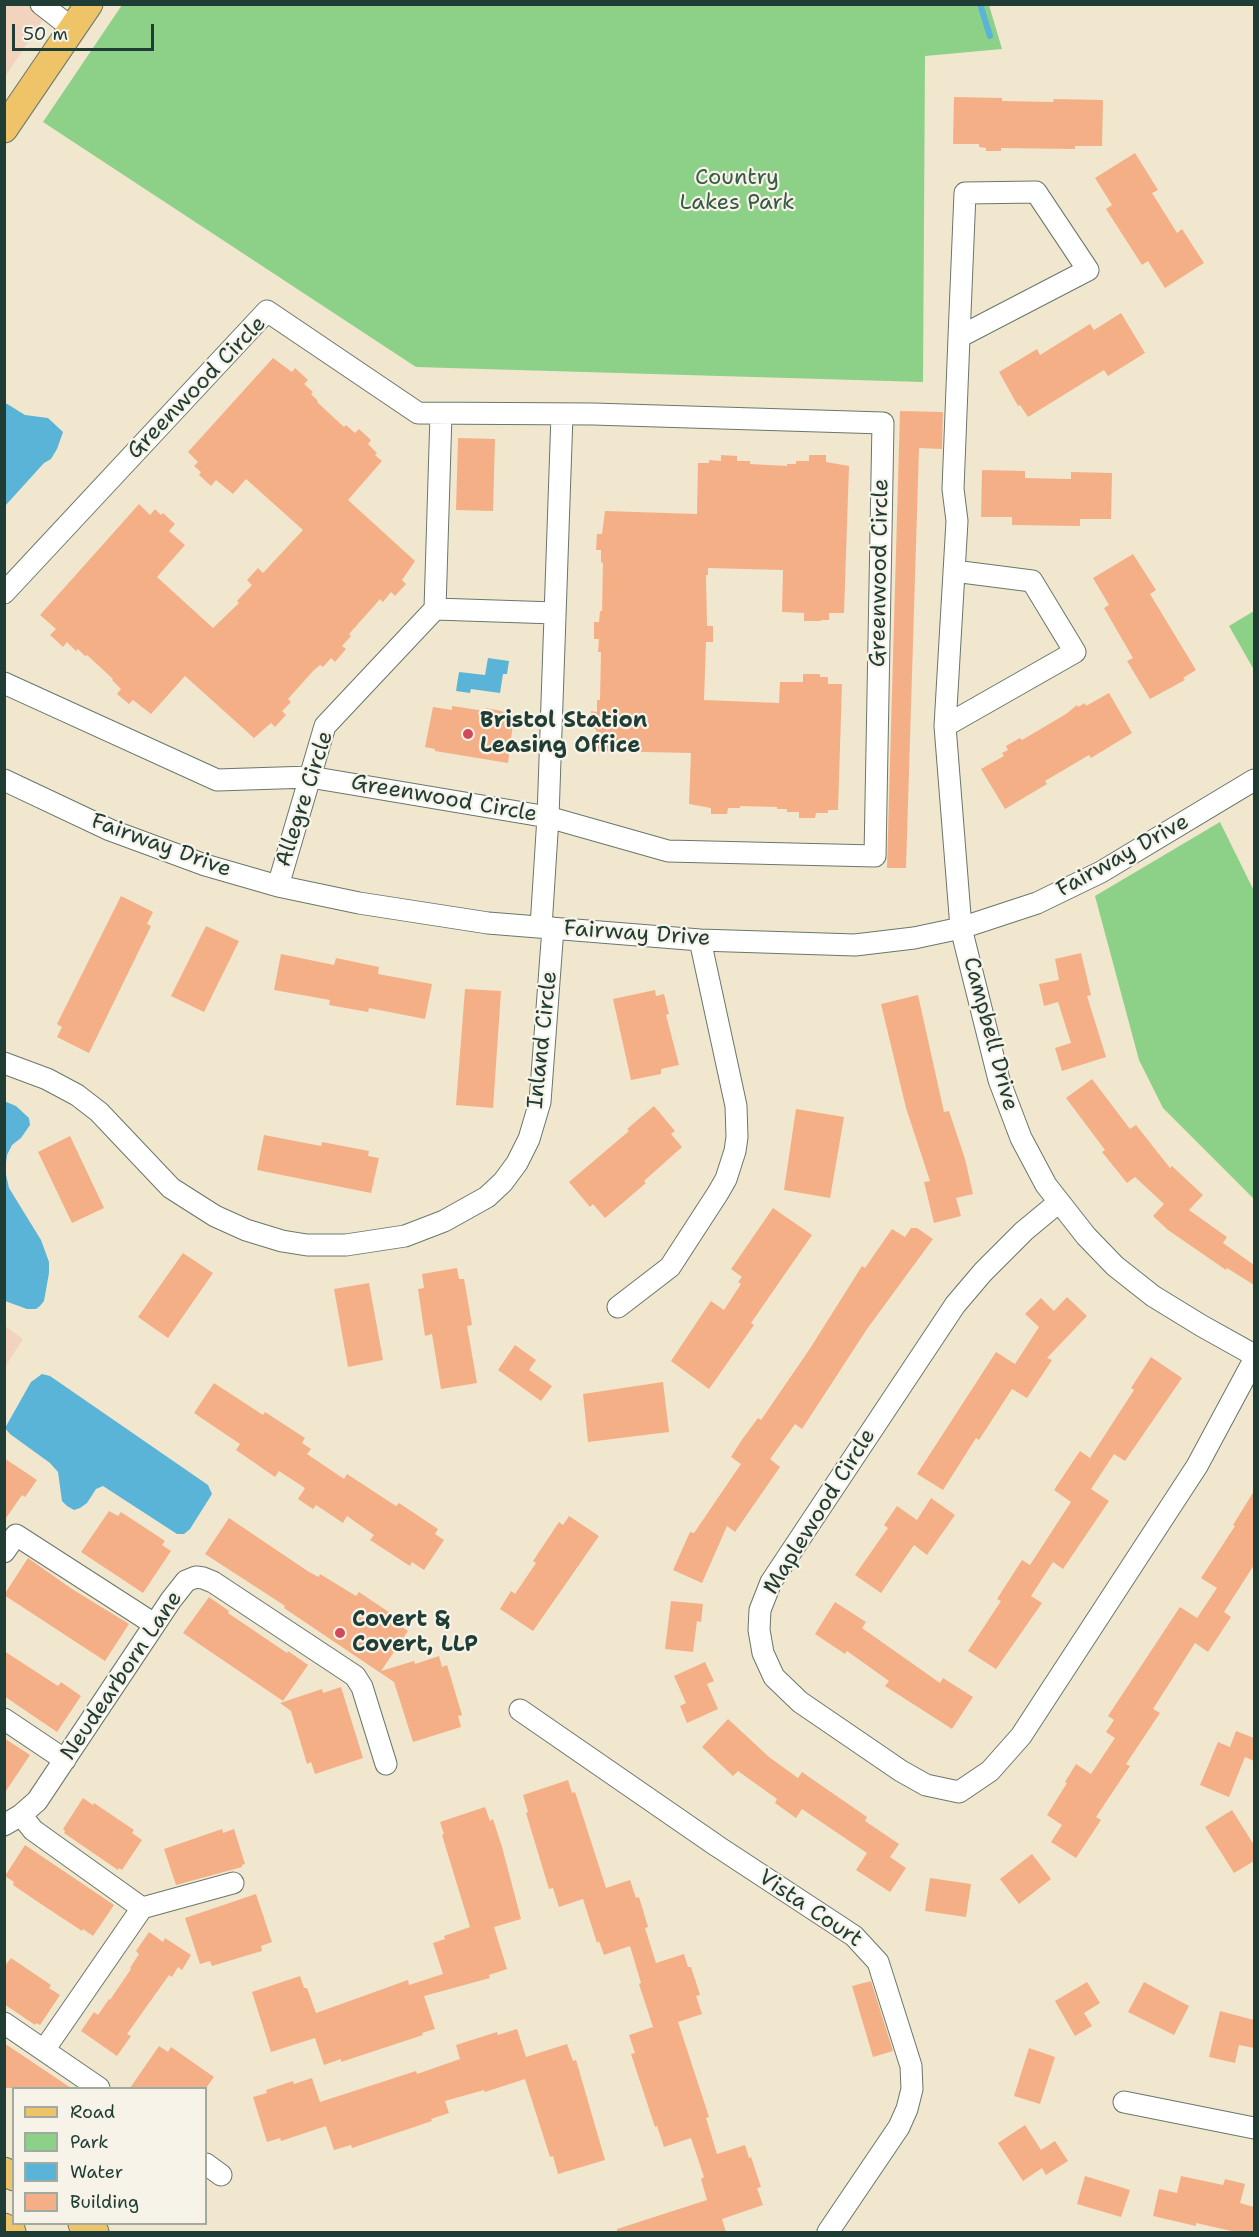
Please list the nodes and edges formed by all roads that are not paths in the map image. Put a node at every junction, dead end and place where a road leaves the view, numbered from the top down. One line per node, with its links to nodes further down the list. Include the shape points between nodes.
1 (41, 4): 3 (street)
2 (89, 4): 3 (main road)
3 (73, 29): 4 (main road)
4 (4, 129)
5 (959, 337): 5 (street, Campbell Drive, via 965,193 1036,192 1088,270); 8 (street, Campbell Drive)
6 (441, 414): 7 (street, Greenwood Circle); 9 (street, Greenwood Circle, via 418,413 267,311); 10 (street)
7 (562, 415): 11 (street); 17 (street, Greenwood Circle, via 883,423 874,856 668,850)
8 (954, 571): 13 (street, Campbell Drive); 13 (street, via 1032,581 1074,652)
9 (4, 593)
10 (435, 609): 11 (street); 14 (street, Allegre Circle, via 326,726)
11 (555, 613): 17 (street)
12 (4, 683): 14 (street, Greenwood Circle, via 217,780)
13 (945, 726): 20 (street, Campbell Drive)
14 (310, 777): 17 (street, Greenwood Circle); 18 (street, Allegre Circle)
15 (4, 780): 18 (street, Fairway Drive, via 110,830)
16 (1254, 780): 20 (street, Fairway Drive, via 1101,872 1037,903)
17 (548, 817): 19 (street)
18 (278, 886): 19 (street, Fairway Drive, via 428,915)
19 (547, 928): 21 (street, Fairway Drive); 22 (street, Inland Circle, via 540,1102 529,1139 517,1163 487,1197 444,1221 396,1238 346,1245 308,1245 282,1241 225,1221 171,1188 99,1112 77,1095)
20 (961, 928): 21 (street, Fairway Drive, via 855,945); 23 (street, Campbell Drive, via 999,1080 1022,1138)
21 (700, 940): 24 (street, via 736,1106 735,1151 726,1179 670,1267)
22 (4, 1063)
23 (1059, 1202): 25 (street, Campbell Drive, via 1115,1266 1153,1296); 26 (street, Maplewood Circle, via 1024,1231 955,1305 771,1582 760,1610 762,1653 774,1677 800,1702 926,1785 958,1792 990,1770 1021,1736 1191,1476)
24 (618, 1307)
25 (1254, 1354)
26 (1254, 1360)
27 (4, 1552): 28 (street, via 16,1535)
28 (153, 1624): 31 (street, Neudearborn Lane); 32 (street, Neudearborn Lane, via 186,1581 196,1577 213,1582 355,1676)
29 (520, 1710): 43 (street, Vista Court, via 854,1936 878,1962 911,2066 912,2089 899,2127)
30 (4, 1719): 31 (street)
31 (65, 1760): 33 (street, Neudearborn Lane, via 37,1801)
32 (386, 1764)
33 (13, 1820): 35 (street, via 33,1830)
34 (233, 1883): 35 (street)
35 (142, 1908): 37 (street)
36 (4, 2023): 37 (street)
37 (44, 2050): 38 (street)
38 (98, 2087)
39 (1124, 2102): 40 (street)
40 (1254, 2128)
41 (4, 2227): 42 (main road)
42 (12, 2232)
43 (828, 2232)

